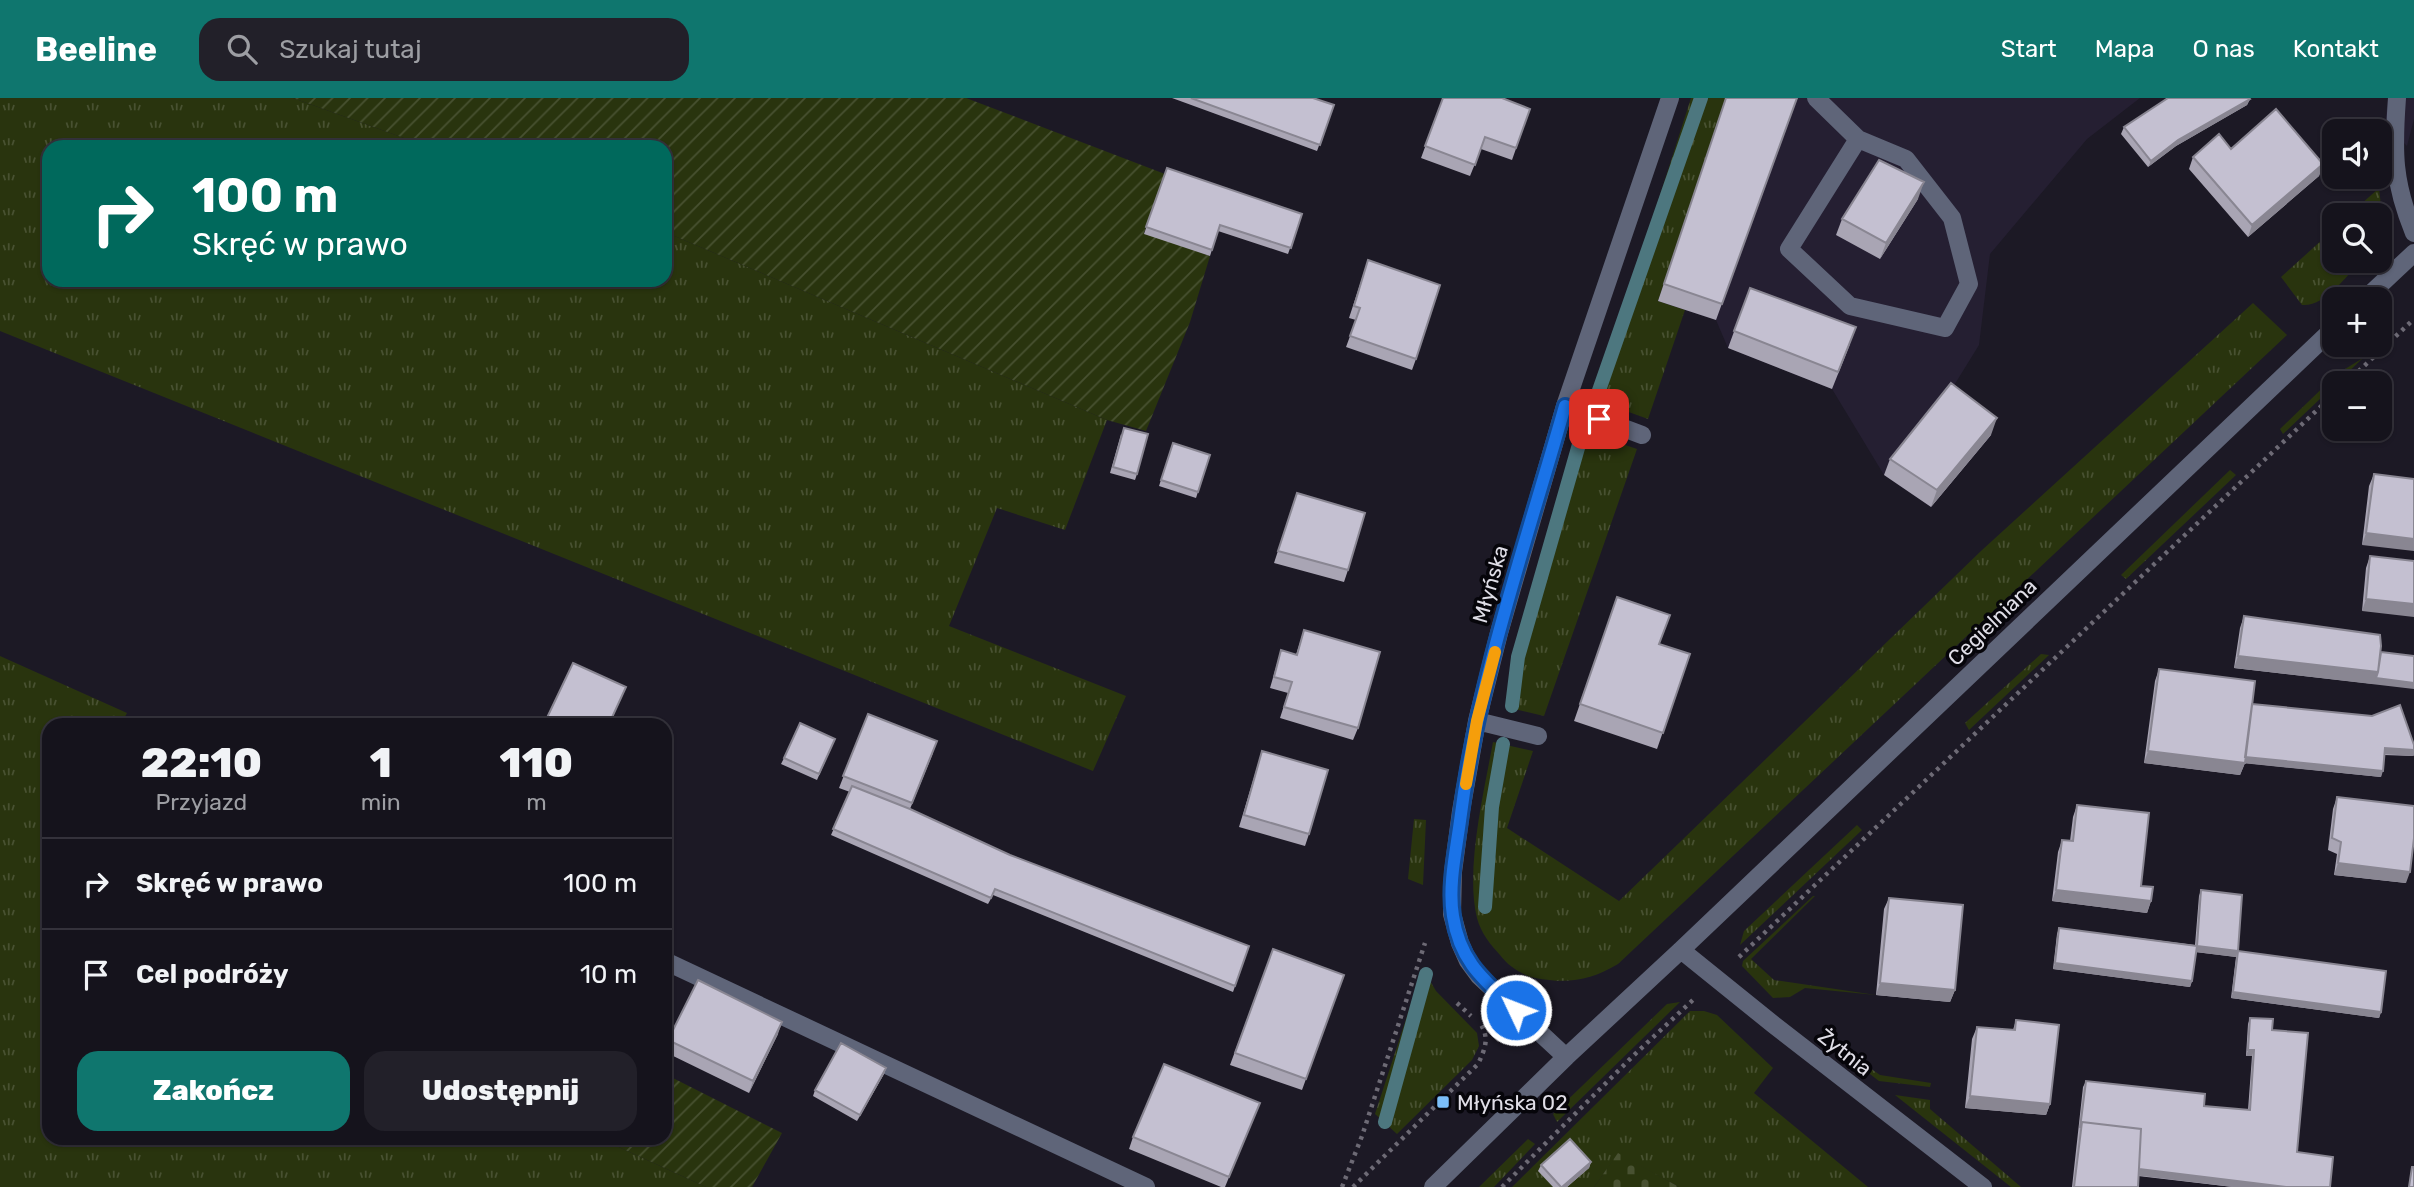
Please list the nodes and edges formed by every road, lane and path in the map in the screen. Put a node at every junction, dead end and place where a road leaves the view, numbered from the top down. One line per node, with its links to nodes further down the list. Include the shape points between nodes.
1 (1670, 98): 12 (street, Młyńska)
2 (1816, 98): 4 (street)
3 (2397, 98): 5 (street, via 2394,163)
4 (1858, 139): 4 (street, via 1789,249 1850,306 1945,328 1969,284 1952,218 1906,159)
5 (2414, 233)
6 (2414, 253): 7 (street)
7 (2378, 287)
8 (2414, 319): 10 (path)
9 (2322, 339): 17 (street, Cegielniana)
10 (2359, 371)
11 (2322, 405): 20 (path)
12 (1565, 406): 13 (street); 14 (street, Młyńska)
13 (1642, 435)
14 (1477, 721): 15 (street); 22 (street, Młyńska, via 1461,811 1452,914 1468,961 1479,976)
15 (1538, 736)
16 (1425, 944): 18 (path)
17 (1681, 950): 20 (street, Żytnia); 22 (street, Cegielniana)
18 (1427, 952)
19 (672, 964): 23 (street)
20 (1716, 980): 26 (path); 27 (street, Żytnia)
21 (1455, 1001): 24 (path, via 1485,1031 1487,1041 1478,1064)
22 (1566, 1057): 25 (street, Cegielniana)
23 (1146, 1187)
24 (1353, 1187)
25 (1433, 1187)
26 (1502, 1187)
27 (1983, 1187)

